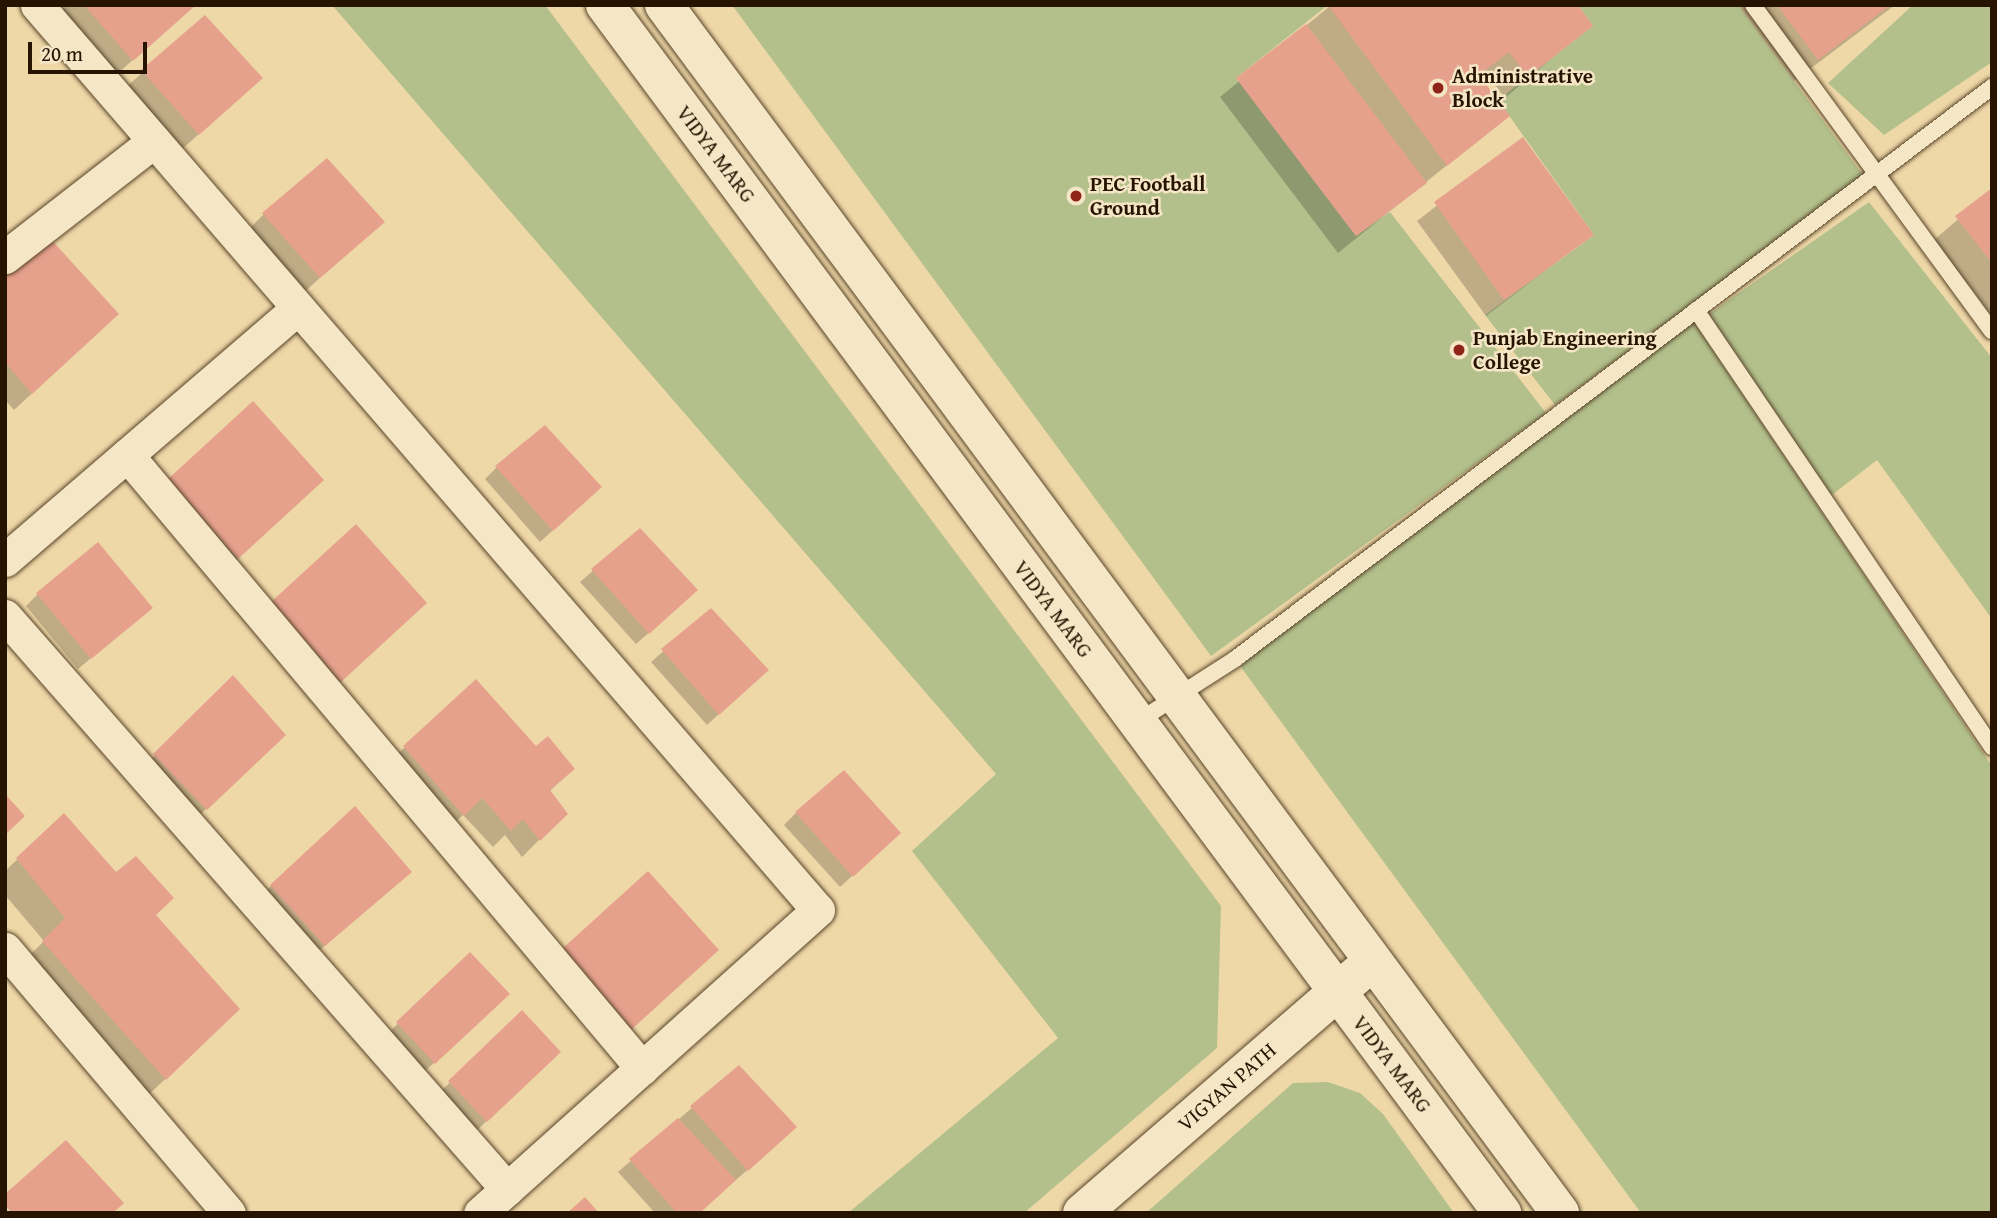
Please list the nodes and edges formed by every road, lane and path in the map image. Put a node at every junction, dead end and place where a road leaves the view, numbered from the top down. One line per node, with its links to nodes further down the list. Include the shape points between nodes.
1 (37, 5): 6 (street)
2 (605, 5): 16 (main road, VIDYA MARG)
3 (664, 5): 15 (main road)
4 (1753, 5): 7 (lane)
5 (1992, 87): 7 (lane)
6 (154, 141): 8 (street); 9 (street)
7 (1881, 174): 10 (lane); 11 (lane)
8 (5, 257)
9 (298, 308): 12 (street); 21 (street, via 818,910)
10 (1696, 310): 15 (lane, via 1235,659); 17 (lane)
11 (1992, 331)
12 (127, 455): 13 (street); 21 (street)
13 (5, 560)
14 (5, 616): 22 (street)
15 (1175, 694): 16 (lane); 19 (main road)
16 (1137, 722): 20 (main road, VIDYA MARG)
17 (1992, 747)
18 (5, 949): 23 (street)
19 (1373, 961): 20 (main road, VIGYAN PATH); 27 (main road)
20 (1338, 991): 25 (main road, VIGYAN PATH); 26 (main road, VIDYA MARG)
21 (642, 1068): 22 (street)
22 (507, 1189): 24 (street)
23 (229, 1213)
24 (480, 1213)
25 (1082, 1213)
26 (1502, 1213)
27 (1560, 1213)

